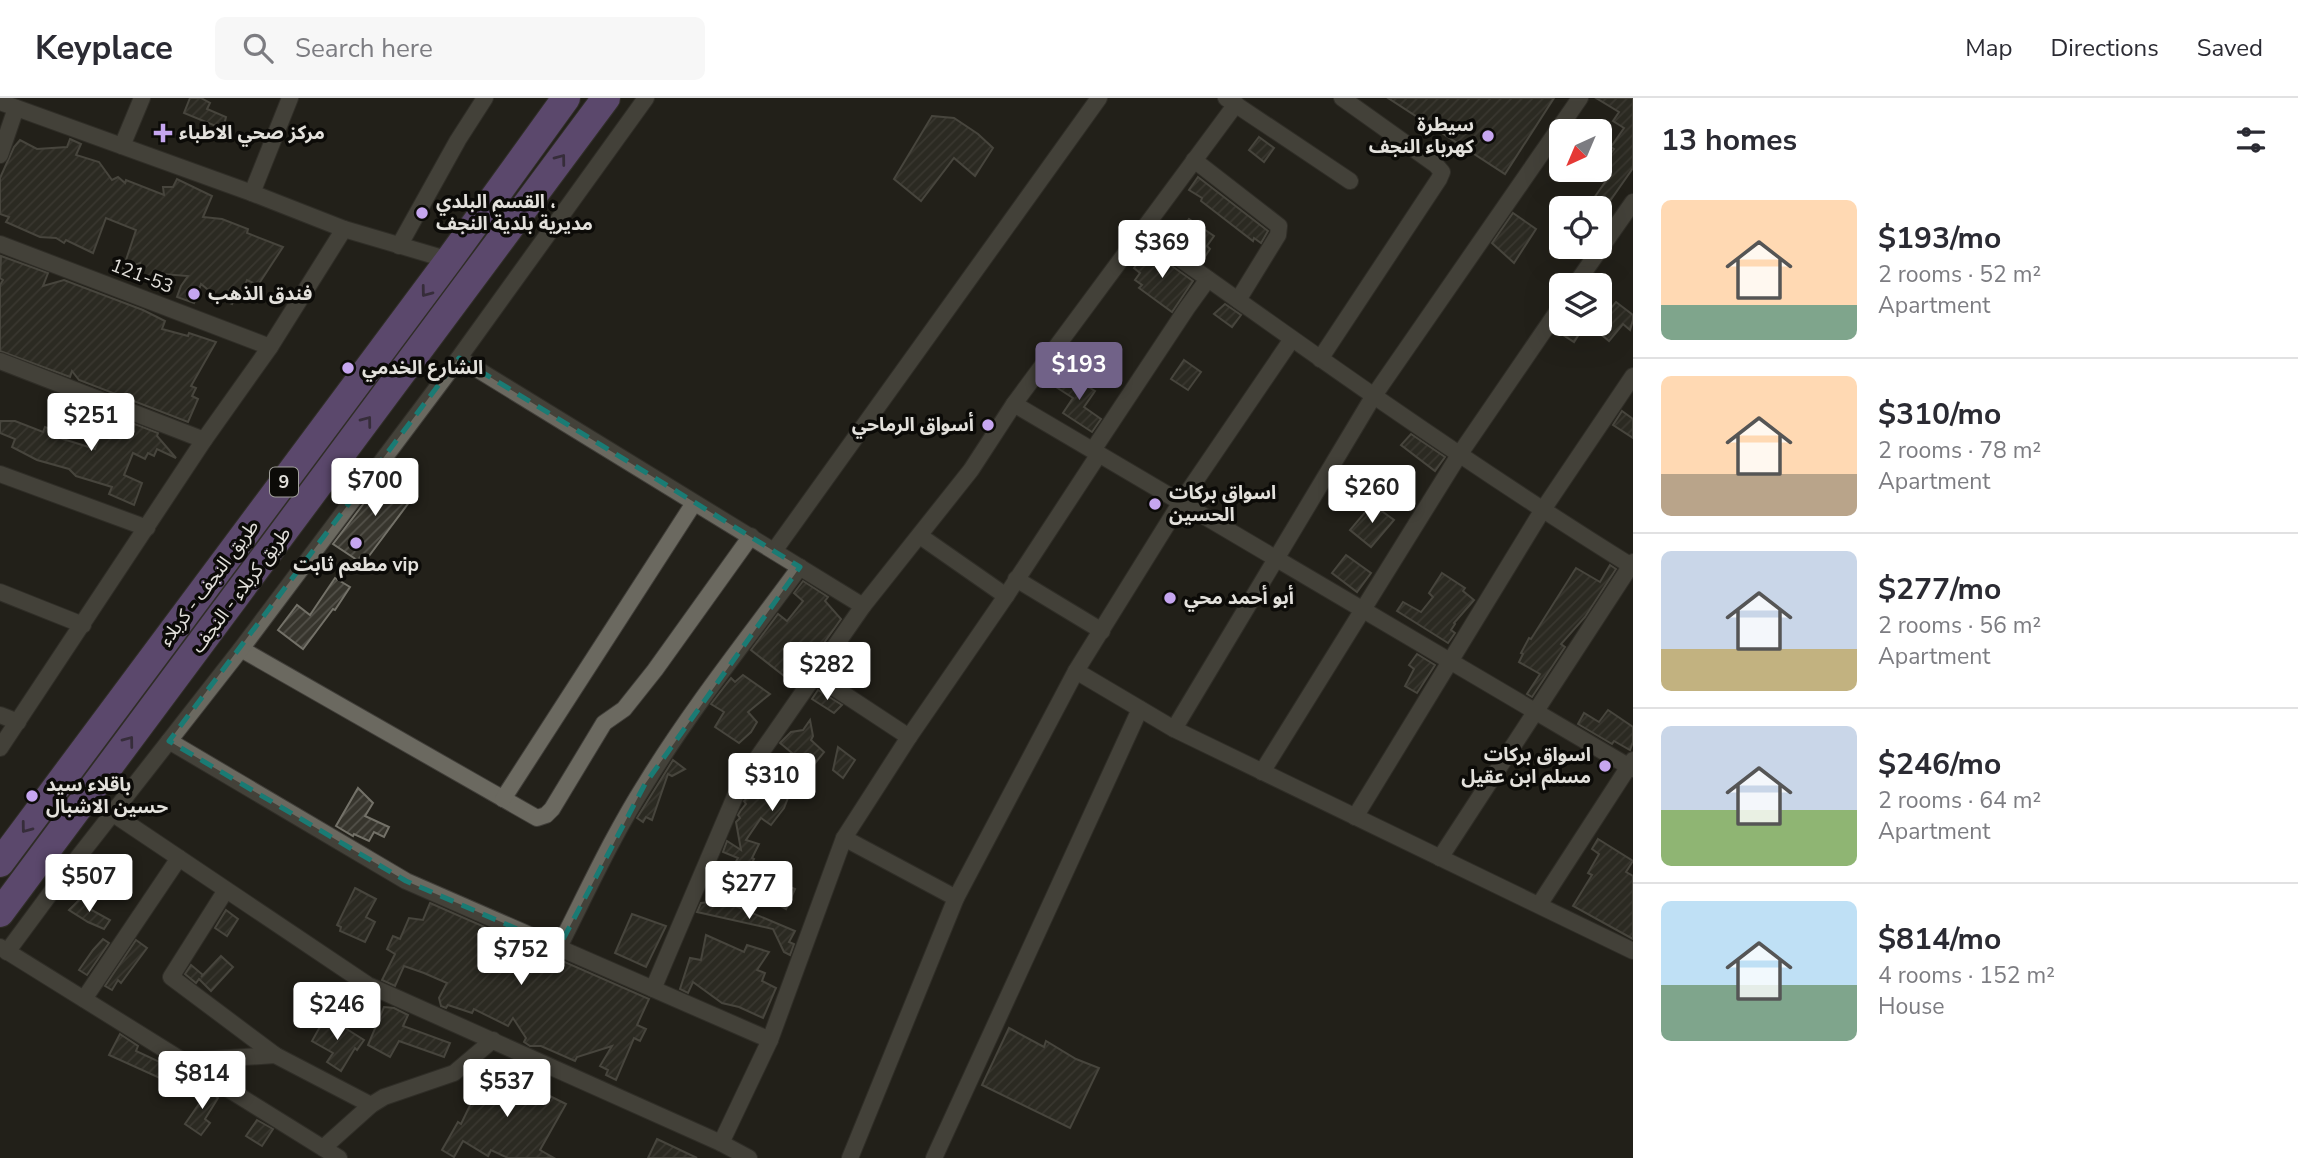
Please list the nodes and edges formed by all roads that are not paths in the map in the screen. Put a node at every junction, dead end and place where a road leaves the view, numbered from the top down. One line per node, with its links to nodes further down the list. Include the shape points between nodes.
1 (142, 98): 12 (street)
2 (290, 98): 16 (street)
3 (485, 98): 21 (street)
4 (566, 98): 22 (highway, طريق النجف - کربلاء / 9)
5 (606, 98): 80 (highway, طريق کربلاء - النجف / 9, one-way to 5)
6 (646, 98): 29 (street)
7 (1099, 98): 45 (street)
8 (1342, 98): 30 (street, via 1442,172)
9 (1580, 98): 33 (street)
10 (1231, 101): 14 (street); 15 (street)
11 (8, 105): 12 (street); 13 (street)
12 (122, 146): 16 (street)
13 (0, 155)
14 (1194, 160): 19 (street); 25 (street, via 1279,226)
15 (1350, 181)
16 (252, 193): 18 (street)
17 (1633, 202): 23 (street)
18 (344, 229): 21 (street); 28 (street)
19 (1141, 231): 24 (street); 34 (street)
20 (0, 244): 28 (street, 121-53)
21 (399, 246): 22 (street)
22 (449, 260): 76 (highway, طريق النجف - کربلاء / 9, one-way to 76)
23 (1583, 273)
24 (1208, 279): 25 (street); 36 (street)
25 (1238, 300): 27 (street)
26 (1549, 324): 37 (street)
27 (1292, 339): 30 (street); 39 (street)
28 (270, 346): 35 (street)
29 (459, 358): 40 (street); 56 (street)
30 (1320, 359): 33 (street)
31 (0, 361): 35 (street)
32 (1633, 376): 41 (street)
33 (1373, 397): 37 (street); 46 (street)
34 (1014, 404): 36 (street); 44 (street)
35 (204, 440): 42 (street)
36 (1096, 452): 39 (street); 49 (street)
37 (1459, 455): 41 (street); 53 (street)
38 (0, 474): 42 (street)
39 (1181, 502): 46 (street); 55 (street)
40 (694, 503): 43 (street); 70 (street)
41 (1542, 511): 47 (street); 57 (street)
42 (147, 528): 54 (street)
43 (751, 536): 45 (street); 70 (street, via 647,680 624,709 604,723 546,815 537,818)
44 (920, 536): 51 (street); 52 (street)
45 (774, 551): 48 (street)
46 (1276, 558): 53 (street); 64 (street)
47 (1632, 565): 61 (street)
48 (800, 567): 52 (street); 81 (street, via 645,785)
49 (1016, 579): 51 (street); 55 (street)
50 (0, 592): 54 (street)
51 (1006, 596): 65 (street)
52 (863, 606): 59 (street)
53 (1363, 609): 57 (street); 69 (street)
54 (83, 625): 63 (street)
55 (1102, 631): 58 (street)
56 (241, 649): 66 (street); 70 (street)
57 (1450, 661): 61 (street); 72 (street)
58 (1076, 671): 60 (street); 78 (street)
59 (815, 675): 65 (street); 84 (street, via 742,780)
60 (1140, 709): 64 (street); 96 (street)
61 (1535, 711): 68 (street); 75 (street)
62 (0, 715): 63 (street)
63 (18, 722): 67 (street)
64 (1174, 729): 69 (street)
65 (909, 737): 73 (street)
66 (169, 741): 71 (street); 81 (street, via 406,881)
67 (0, 748)
68 (1631, 765): 79 (street)
69 (1262, 772): 72 (street)
70 (503, 799)
71 (112, 813): 74 (street); 82 (street)
72 (1355, 817): 75 (street)
73 (844, 838): 78 (street); 87 (street)
74 (179, 858): 77 (street); 85 (street)
75 (1440, 858): 79 (street)
76 (0, 863)
77 (226, 890): 86 (street, via 368,985); 88 (street, via 172,977)
78 (956, 898): 95 (street)
79 (1539, 905): 83 (street)
80 (0, 913)
81 (559, 947): 84 (street)
82 (4, 949): 85 (street)
83 (1633, 951)
84 (653, 989): 87 (street)
85 (84, 999): 89 (street)
86 (493, 1040): 90 (street, via 454,1073); 91 (street)
87 (770, 1040): 91 (street)
88 (275, 1055): 89 (street); 90 (street)
89 (184, 1061): 92 (street)
90 (371, 1105): 92 (street)
91 (721, 1143): 94 (street)
92 (323, 1147): 93 (street)
93 (339, 1158)
94 (748, 1158)
95 (850, 1158)
96 (934, 1158)

